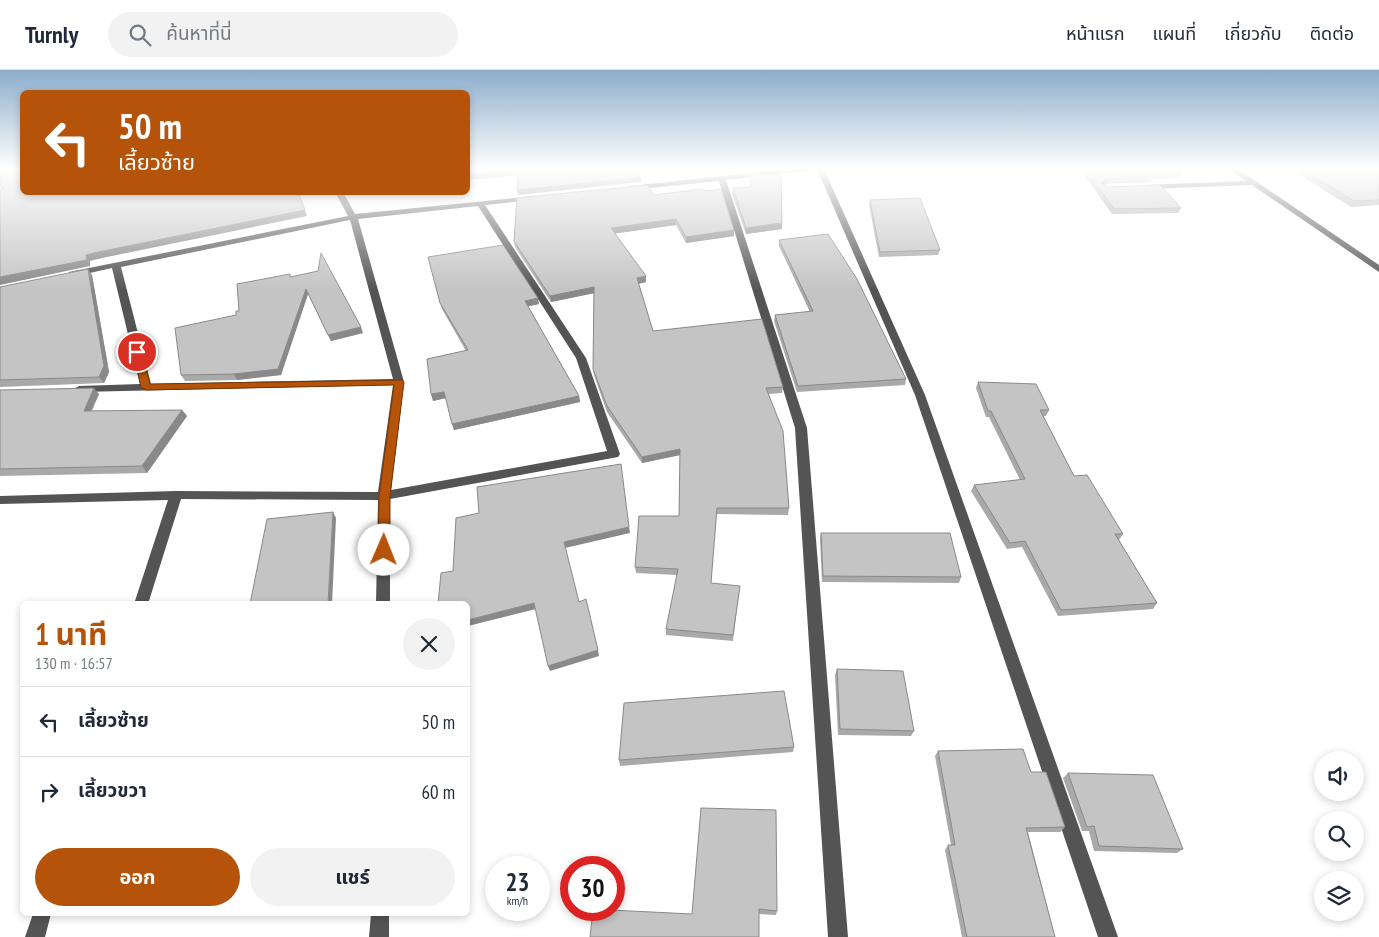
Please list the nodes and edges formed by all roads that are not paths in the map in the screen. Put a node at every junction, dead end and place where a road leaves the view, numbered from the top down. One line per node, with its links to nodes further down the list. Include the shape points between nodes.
1 (349, 209): 7 (street)
2 (427, 209): 7 (street)
3 (484, 209): 15 (street, via 581,358 614,454)
4 (732, 209): 23 (street, via 801,428)
5 (838, 209): 24 (street, via 920,395)
6 (1292, 209): 9 (street)
7 (353, 217): 8 (street); 11 (street)
8 (116, 265): 10 (street); 12 (street)
9 (1379, 269)
10 (58, 277)
11 (399, 382): 12 (street); 15 (street)
12 (146, 387): 13 (street)
13 (68, 390)
14 (176, 495): 15 (street); 16 (street); 17 (street)
15 (384, 496): 18 (street)
16 (0, 500)
17 (142, 601)
18 (383, 601)
19 (41, 916): 21 (street)
20 (380, 916): 22 (street)
21 (34, 937)
22 (379, 937)
23 (838, 937)
24 (1108, 937)

